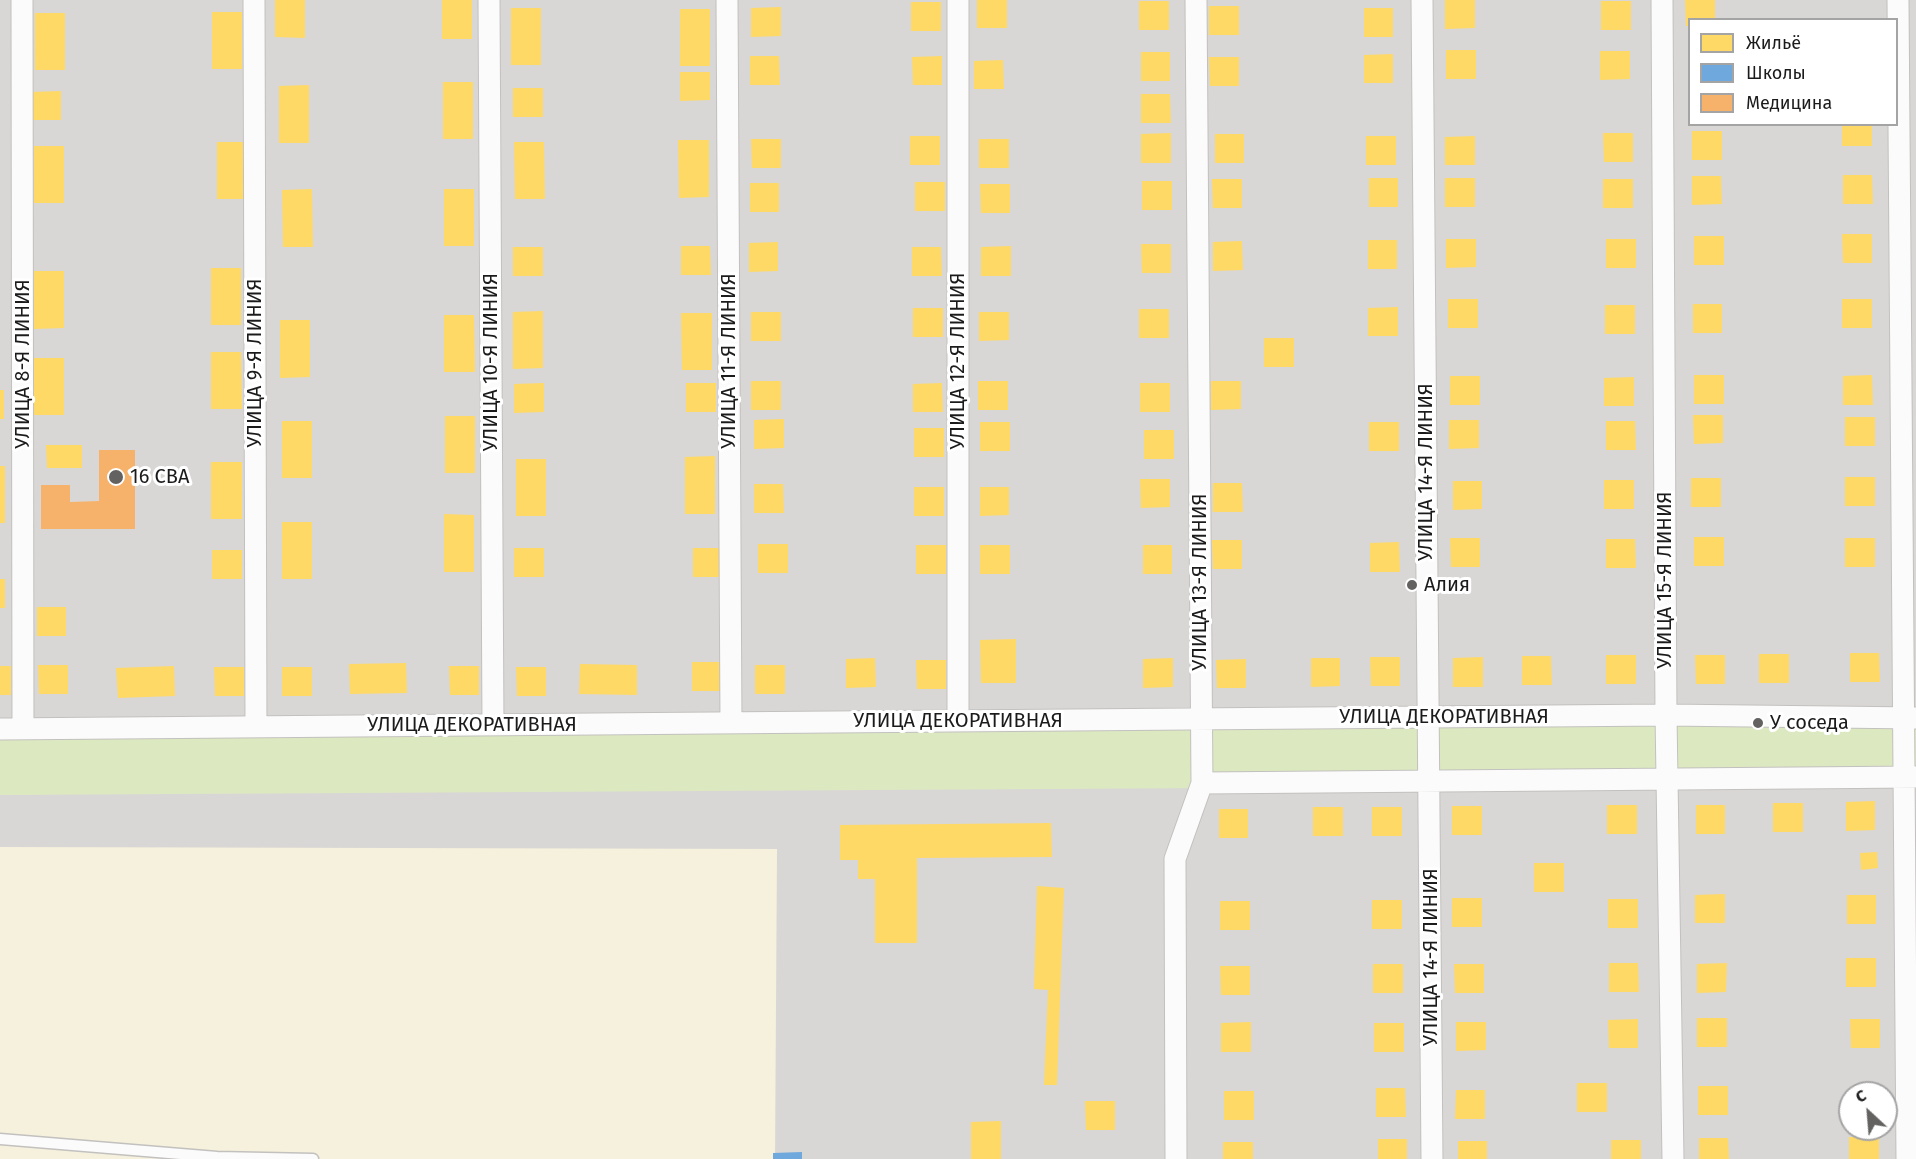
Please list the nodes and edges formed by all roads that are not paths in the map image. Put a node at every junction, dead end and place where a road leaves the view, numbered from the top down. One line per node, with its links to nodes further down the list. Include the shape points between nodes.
1 (22, 0): 19 (street, УЛИЦА 8-Я ЛИНИЯ)
2 (254, 0): 17 (street, УЛИЦА 9-Я ЛИНИЯ)
3 (489, 0): 16 (street, УЛИЦА 10-Я ЛИНИЯ)
4 (727, 0): 15 (street, УЛИЦА 11-Я ЛИНИЯ)
5 (958, 0): 14 (street, УЛИЦА 12-Я ЛИНИЯ)
6 (1196, 0): 13 (street, УЛИЦА 13-Я ЛИНИЯ)
7 (1422, 0): 11 (street, УЛИЦА 14-Я ЛИНИЯ)
8 (1662, 0): 10 (street, УЛИЦА 15-Я ЛИНИЯ)
9 (1898, 0): 12 (street)
10 (1666, 715): 11 (street, УЛИЦА ДЕКОРАТИВНАЯ); 12 (street, УЛИЦА ДЕКОРАТИВНАЯ); 21 (street, УЛИЦА 15-Я ЛИНИЯ)
11 (1429, 717): 13 (street, УЛИЦА ДЕКОРАТИВНАЯ); 22 (street, УЛИЦА 14-Я ЛИНИЯ)
12 (1909, 718): 20 (street)
13 (1201, 719): 14 (street, УЛИЦА ДЕКОРАТИВНАЯ); 23 (street, УЛИЦА 13-Я ЛИНИЯ)
14 (958, 721): 15 (street, УЛИЦА ДЕКОРАТИВНАЯ)
15 (731, 723): 16 (street, УЛИЦА ДЕКОРАТИВНАЯ)
16 (493, 725): 17 (street, УЛИЦА ДЕКОРАТИВНАЯ)
17 (255, 727): 19 (street, УЛИЦА ДЕКОРАТИВНАЯ)
18 (0, 729): 19 (street, УЛИЦА ДЕКОРАТИВНАЯ)
19 (23, 729)
20 (1909, 777): 21 (street); 29 (street)
21 (1668, 779): 22 (street); 28 (street, УЛИЦА 15-Я ЛИНИЯ)
22 (1430, 781): 23 (street); 27 (street, УЛИЦА 14-Я ЛИНИЯ)
23 (1202, 783): 26 (street, УЛИЦА 13-Я ЛИНИЯ, via 1175,859)
24 (0, 1139): 25 (lane, via 218,1157)
25 (313, 1159)
26 (1176, 1159)
27 (1432, 1159)
28 (1673, 1159)
29 (1907, 1159)

